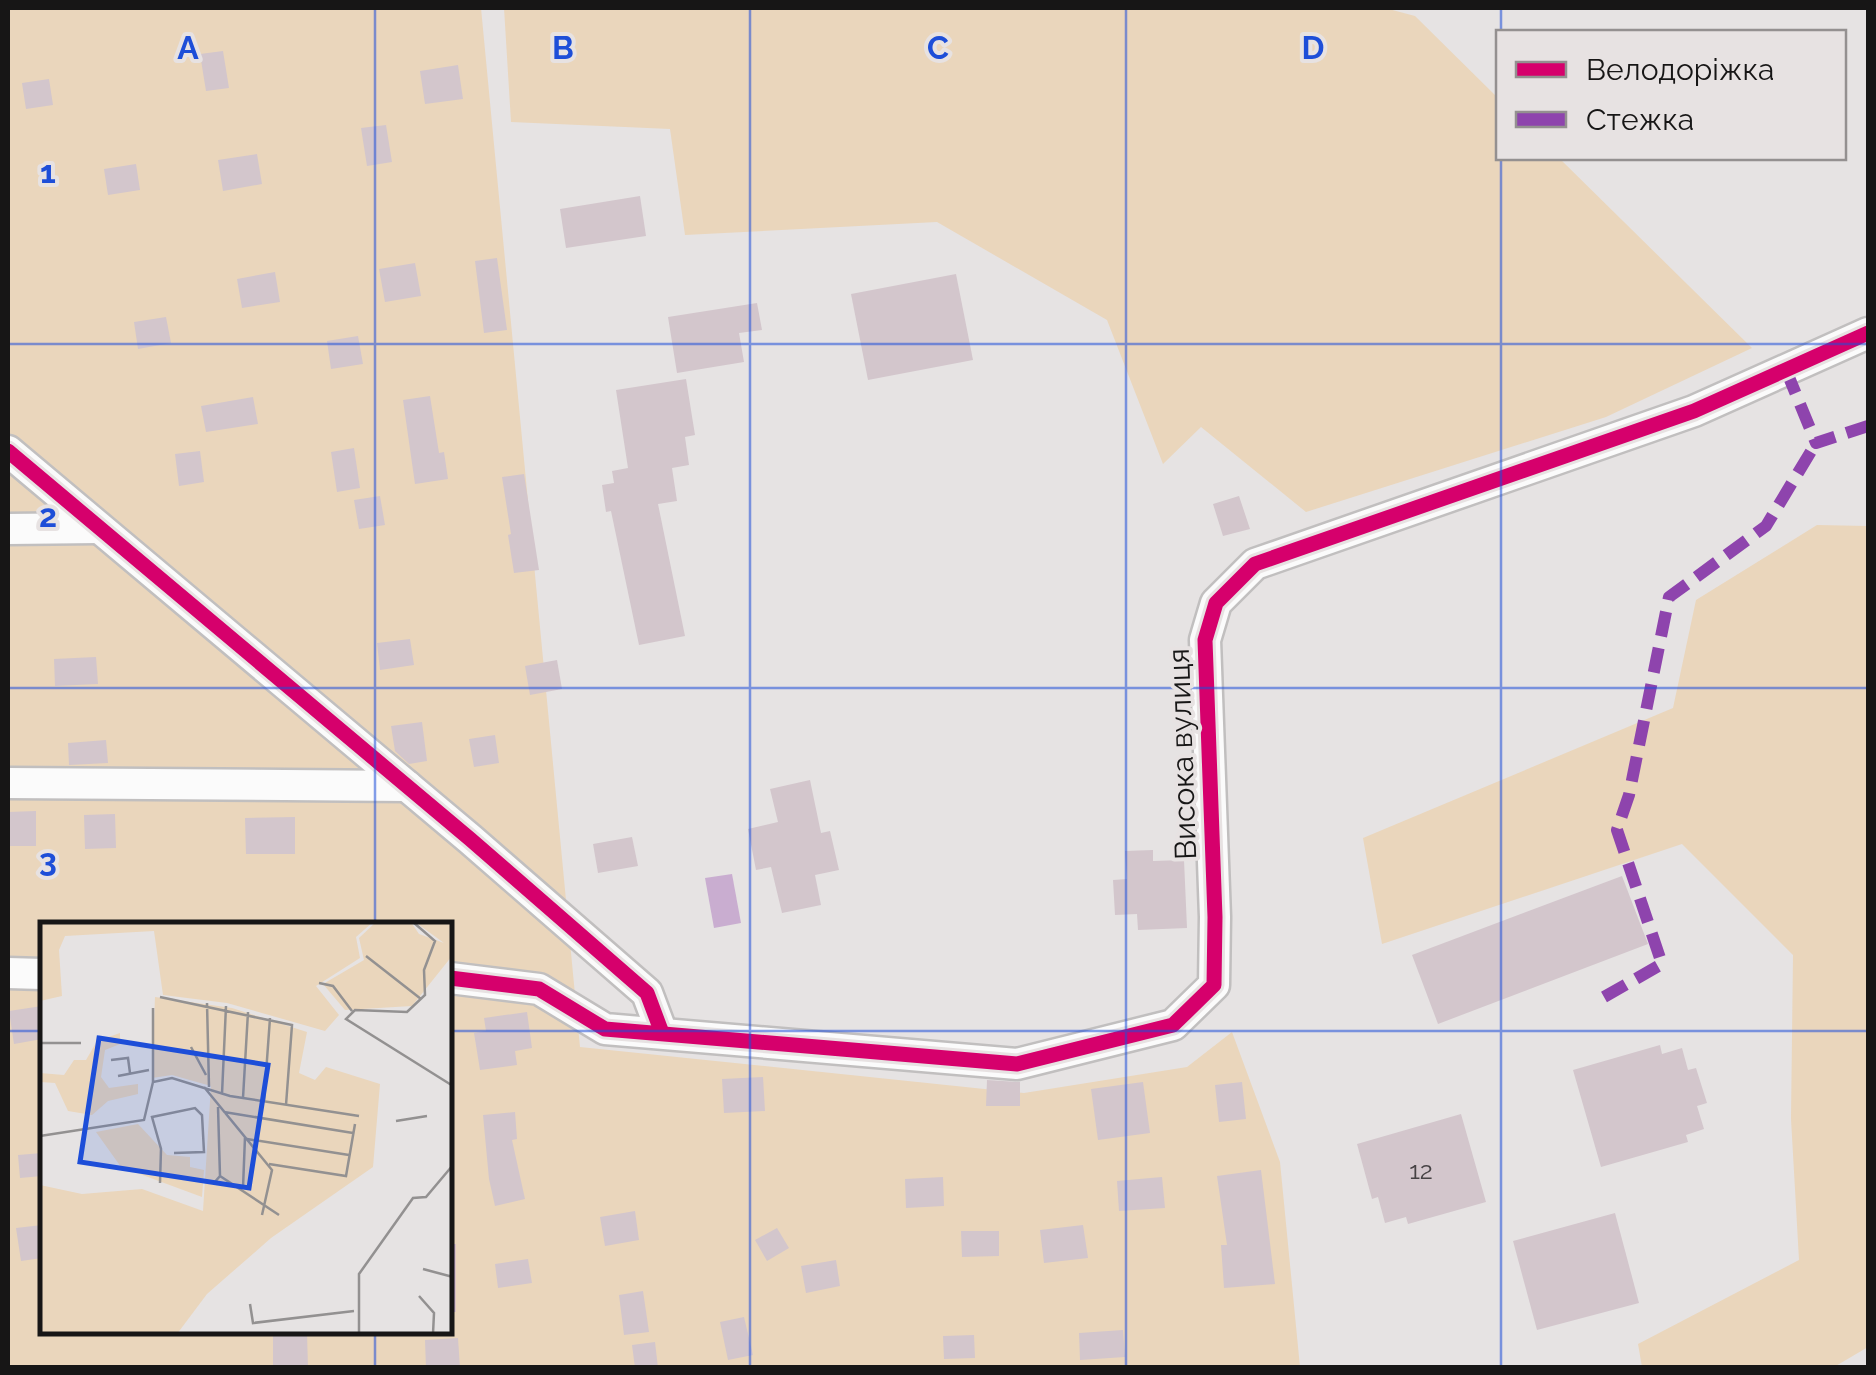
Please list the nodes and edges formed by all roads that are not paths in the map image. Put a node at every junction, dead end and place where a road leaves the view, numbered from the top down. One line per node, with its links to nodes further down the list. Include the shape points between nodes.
1 (1868, 332): 10 (street, Висока вулиця, via 1694,411 1256,564 1229,590 1216,603 1204,640 1214,985 1172,1026 1017,1064)
2 (8, 452): 3 (street)
3 (98, 528): 4 (street); 6 (street)
4 (8, 529)
5 (8, 784): 6 (street)
6 (407, 786): 10 (street, via 647,993)
7 (8, 973): 8 (street)
8 (40, 974)
9 (452, 978): 10 (street, Висока вулиця, via 539,989 605,1029)
10 (662, 1034)

